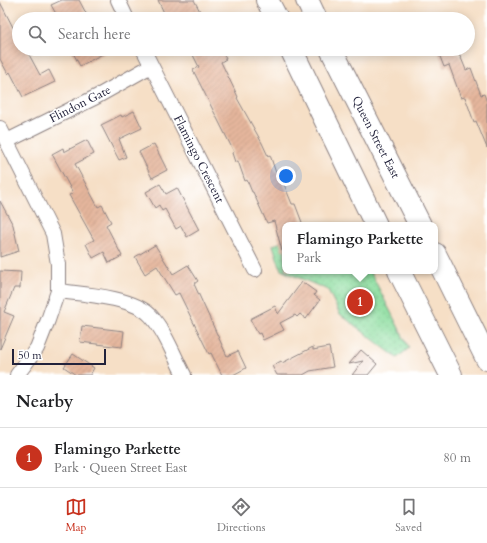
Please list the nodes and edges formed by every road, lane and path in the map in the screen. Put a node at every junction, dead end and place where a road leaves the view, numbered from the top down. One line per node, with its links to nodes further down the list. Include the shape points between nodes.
1 (118, 0): 4 (street)
2 (268, 0): 5 (main road)
3 (307, 0): 6 (main road)
4 (124, 12)
5 (273, 12)
6 (313, 12)
7 (146, 56): 10 (street, Flamingo Crescent)
8 (294, 56): 13 (main road)
9 (335, 56): 14 (main road, Queen Street East)
10 (151, 66): 12 (street, Flindon Gate, via 96,97); 16 (street, Flamingo Crescent)
11 (0, 128): 12 (street)
12 (7, 141): 18 (street, via 53,234 58,264)
13 (375, 222)
14 (418, 222)
15 (438, 260): 20 (main road)
16 (256, 270)
17 (400, 274): 19 (main road)
18 (58, 291): 21 (street, via 37,348); 22 (street, via 110,298 134,305 150,315 162,331)
19 (433, 340): 23 (main road, via 429,356); 24 (main road)
20 (487, 359)
21 (17, 375)
22 (184, 375)
23 (438, 375)
24 (451, 375)

